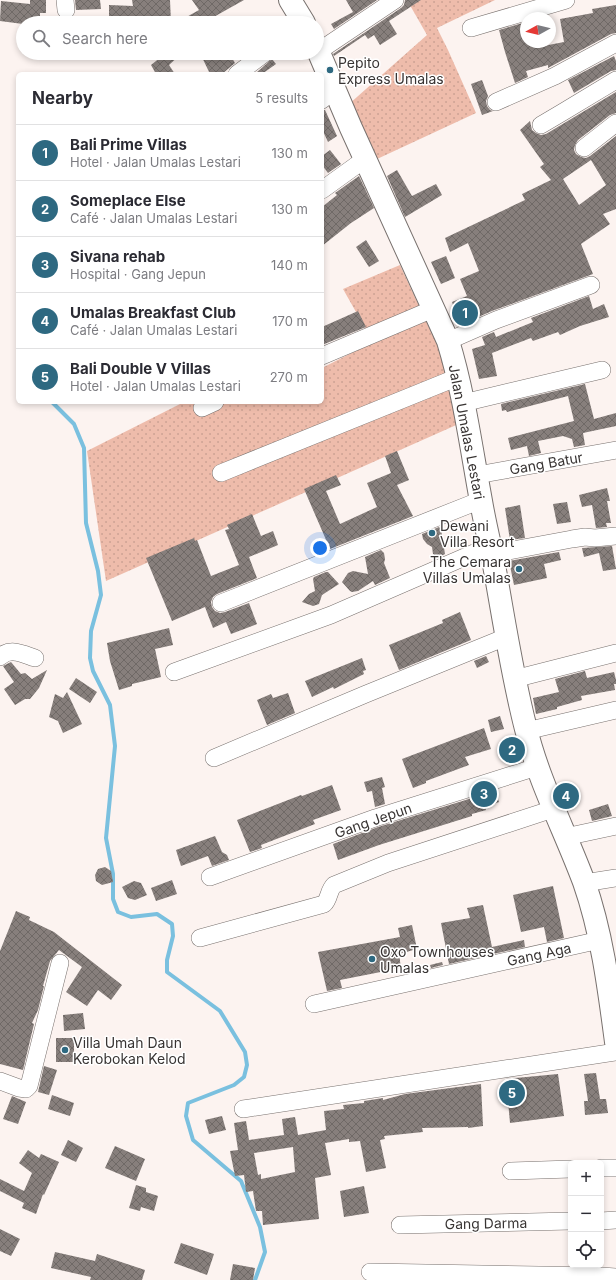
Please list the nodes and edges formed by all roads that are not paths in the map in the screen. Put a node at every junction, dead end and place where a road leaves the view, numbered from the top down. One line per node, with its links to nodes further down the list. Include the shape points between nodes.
1 (290, 0): 4 (street)
2 (395, 0): 7 (street)
3 (566, 0): 5 (street)
4 (300, 16)
5 (471, 28)
6 (616, 43): 15 (street, via 555,76)
7 (324, 46)
8 (256, 60): 10 (street)
9 (320, 60): 11 (street, Jalan Umalas Lestari)
10 (240, 72)
11 (323, 72)
12 (324, 77): 14 (street, Jalan Umalas Lestari)
13 (616, 80): 17 (street)
14 (328, 95): 19 (street, Jalan Umalas Lestari)
15 (496, 102)
16 (616, 123): 18 (street)
17 (541, 125)
18 (584, 148)
19 (365, 159): 20 (street); 22 (street, Jalan Umalas Lestari)
20 (324, 189)
21 (591, 285): 23 (street)
22 (433, 309): 23 (street, Jalan Umalas Lestari); 24 (street)
23 (448, 340): 26 (street, Jalan Umalas Lestari)
24 (324, 355)
25 (602, 370): 27 (street)
26 (458, 377): 27 (street, Jalan Umalas Lestari); 29 (street)
27 (463, 404): 30 (street, Jalan Umalas Lestari)
28 (616, 450): 30 (street, Gang Batur)
29 (221, 473)
30 (477, 475): 31 (street, Jalan Umalas Lestari)
31 (481, 500): 33 (street, Jalan Umalas Lestari); 34 (street)
32 (616, 536): 33 (street, via 586,537)
33 (491, 550): 35 (street, Jalan Umalas Lestari); 39 (street, via 331,615)
34 (220, 603)
35 (506, 637): 40 (street, Jalan Umalas Lestari); 43 (street)
36 (616, 653): 40 (street)
37 (0, 656): 38 (street, via 15,651)
38 (35, 658)
39 (174, 672)
40 (514, 678): 42 (street, Jalan Umalas Lestari)
41 (616, 710): 42 (street)
42 (526, 731): 44 (street, Jalan Umalas Lestari)
43 (214, 758)
44 (537, 767): 45 (street, Jalan Umalas Lestari); 48 (street, Gang Jepun, via 375,818)
45 (553, 809): 47 (street, Jalan Umalas Lestari); 51 (street, via 388,863 341,882 331,888 328,900 324,904)
46 (616, 826): 47 (street)
47 (565, 837): 50 (street, Jalan Umalas Lestari)
48 (210, 877)
49 (616, 878): 50 (street)
50 (584, 883): 52 (street, Jalan Umalas Lestari)
51 (200, 938)
52 (600, 940): 54 (street, Jalan Umalas Lestari); 55 (street, Gang Aga)
53 (60, 963): 58 (street, via 29,1086 26,1089 19,1088)
54 (612, 985): 56 (street, Jalan Umalas Lestari)
55 (314, 1004)
56 (616, 1042)
57 (616, 1052): 59 (street)
58 (0, 1081)
59 (243, 1109)
60 (604, 1168): 61 (street)
61 (616, 1168)
62 (568, 1169): 63 (street)
63 (511, 1171)
64 (616, 1220): 66 (street)
65 (568, 1221): 67 (street, Gang Darma)
66 (604, 1221)
67 (400, 1225)
68 (370, 1272): 69 (street)
69 (616, 1277)

